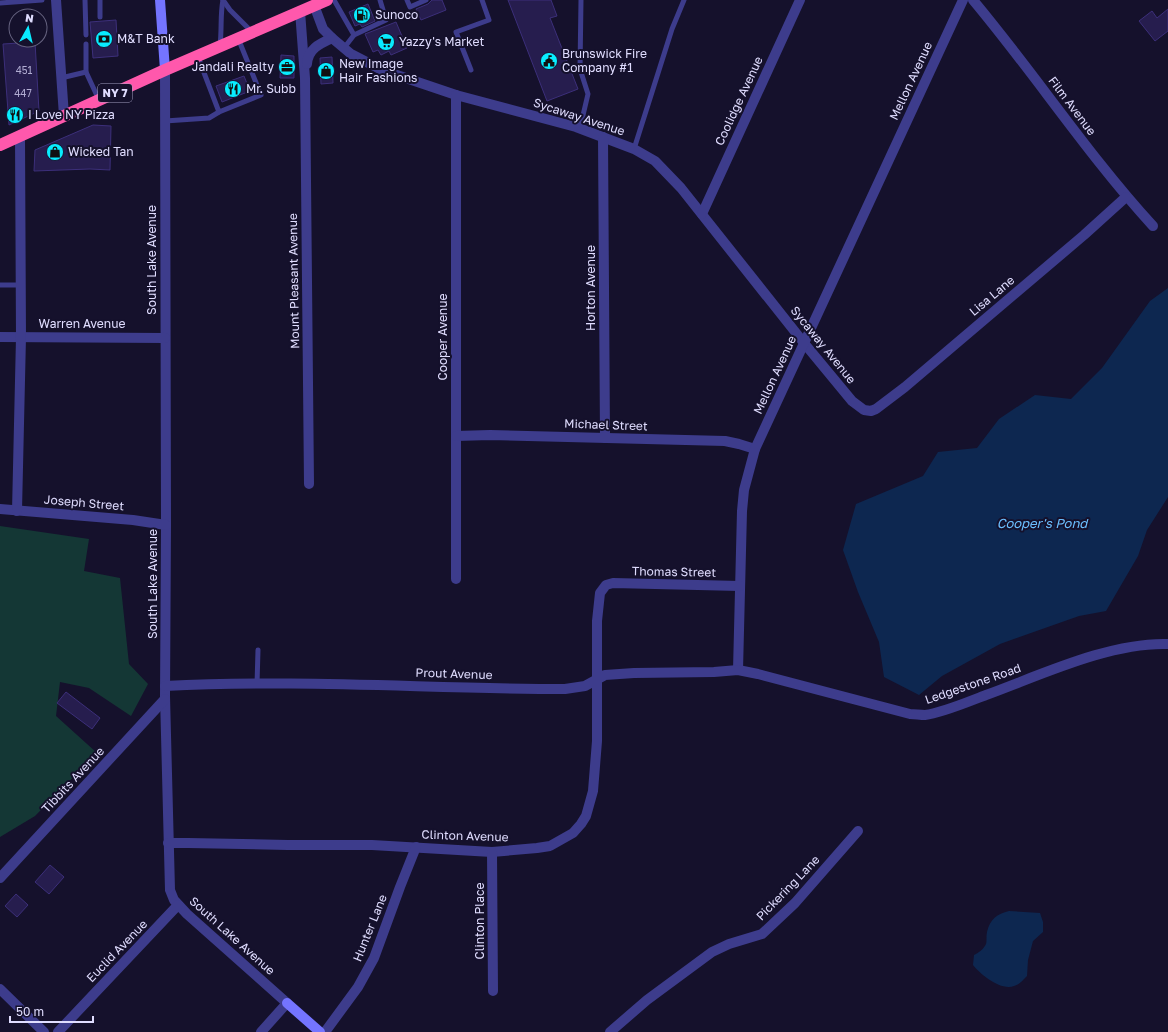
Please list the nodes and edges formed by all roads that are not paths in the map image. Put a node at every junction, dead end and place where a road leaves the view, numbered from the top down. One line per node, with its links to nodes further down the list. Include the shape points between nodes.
1 (42, 0): 18 (lane)
2 (56, 0): 34 (street)
3 (85, 0): 23 (lane)
4 (100, 0): 21 (lane)
5 (160, 0): 31 (street)
6 (223, 0): 22 (lane); 28 (lane)
7 (327, 0): 19 (highway, NY 7)
8 (334, 0): 24 (lane)
9 (380, 0): 24 (lane, via 386,20)
10 (407, 0): 11 (lane, via 410,7)
11 (426, 0)
12 (482, 0): 32 (lane, via 489,20 456,32)
13 (581, 0): 41 (lane, via 580,70 588,94)
14 (684, 0): 45 (lane, via 672,29)
15 (800, 0): 47 (street, Coolidge Avenue)
16 (963, 0): 54 (street, Mellon Avenue)
17 (973, 0): 46 (street, Film Avenue)
18 (0, 3)
19 (314, 5): 20 (highway, NY 7); 26 (street, Sycaway Avenue, via 324,28)
20 (300, 11): 22 (highway, NY 7); 35 (street, Mount Pleasant Avenue)
21 (100, 17)
22 (252, 32): 25 (highway, NY 7)
23 (86, 35)
24 (354, 35): 29 (lane)
25 (238, 38): 28 (highway, NY 7); 38 (lane, via 261,95)
26 (332, 38): 29 (street, Sycaway Avenue); 35 (street, Mount Pleasant Avenue, via 314,47 308,56)
27 (86, 44): 33 (lane)
28 (220, 46): 30 (highway, NY 7)
29 (344, 49): 36 (street, Sycaway Avenue, via 382,70)
30 (198, 56): 31 (highway, NY 7); 38 (lane)
31 (165, 70): 37 (highway, NY 7); 40 (street, South Lake Avenue)
32 (471, 70)
33 (86, 72): 34 (lane); 37 (lane)
34 (61, 78): 39 (street)
35 (306, 78): 59 (street, Mount Pleasant Avenue)
36 (456, 94): 41 (street, Sycaway Avenue); 56 (street, Cooper Avenue)
37 (100, 100): 39 (highway, NY 7)
38 (219, 112): 40 (lane, via 209,118)
39 (64, 116): 42 (highway, NY 7)
40 (165, 121): 53 (street, South Lake Avenue)
41 (580, 128): 43 (street, Sycaway Avenue)
42 (20, 137): 44 (highway, NY 7); 50 (street)
43 (603, 137): 45 (street, Sycaway Avenue); 57 (street, Horton Avenue)
44 (0, 145)
45 (634, 149): 47 (street, Sycaway Avenue, via 655,161)
46 (1126, 197): 48 (street, Film Avenue); 55 (street, Lisa Lane, via 905,387)
47 (702, 214): 54 (street, Sycaway Avenue)
48 (1153, 226)
49 (0, 285): 50 (lane)
50 (21, 285): 52 (street)
51 (0, 337): 52 (street, Warren Avenue)
52 (21, 337): 53 (street, Warren Avenue); 61 (street)
53 (165, 338): 62 (street, South Lake Avenue)
54 (804, 343): 55 (street, Sycaway Avenue, via 852,401 864,410); 58 (street, Mellon Avenue)
55 (871, 411)
56 (456, 436): 57 (street, Michael Street); 63 (street, Cooper Avenue)
57 (605, 438): 58 (street, Michael Street, via 725,441)
58 (755, 449): 65 (street, Mellon Avenue, via 744,490)
59 (309, 484)
60 (0, 509): 61 (street, Joseph Street)
61 (17, 511): 62 (street, Joseph Street)
62 (166, 525): 71 (street, South Lake Avenue)
63 (456, 579)
64 (606, 585): 65 (street, Thomas Street); 69 (street, Clinton Avenue, via 600,593 596,621)
65 (740, 586): 68 (street, Mellon Avenue)
66 (1168, 644): 68 (street, Ledgestone Road, via 1130,647 1082,660 952,708 926,715 910,714)
67 (258, 650): 70 (lane)
68 (738, 670): 69 (street, Prout Avenue, via 605,675)
69 (596, 680): 70 (street, Prout Avenue, via 585,686 565,689); 76 (street, Clinton Avenue, via 597,742 593,791 586,816 572,833 550,846)
70 (257, 684): 71 (street, Prout Avenue)
71 (165, 686): 72 (street, South Lake Avenue)
72 (165, 699): 74 (street, South Lake Avenue); 77 (street, Tibbits Avenue)
73 (858, 831): 87 (street, Pickering Lane, via 795,903 762,934 712,952 647,1000)
74 (168, 843): 75 (street, Clinton Avenue); 78 (street, South Lake Avenue, via 170,890)
75 (416, 847): 76 (street, Clinton Avenue); 86 (street, Hunter Lane, via 374,958 358,987)
76 (492, 852): 80 (street, Clinton Place)
77 (0, 878)
78 (178, 905): 81 (street, South Lake Avenue); 83 (street, Euclid Avenue)
79 (0, 989): 82 (street)
80 (493, 991)
81 (287, 1003): 84 (street); 85 (street, South Lake Avenue)
82 (44, 1032)
83 (58, 1032)
84 (261, 1032)
85 (320, 1032)
86 (325, 1032)
87 (610, 1032)

